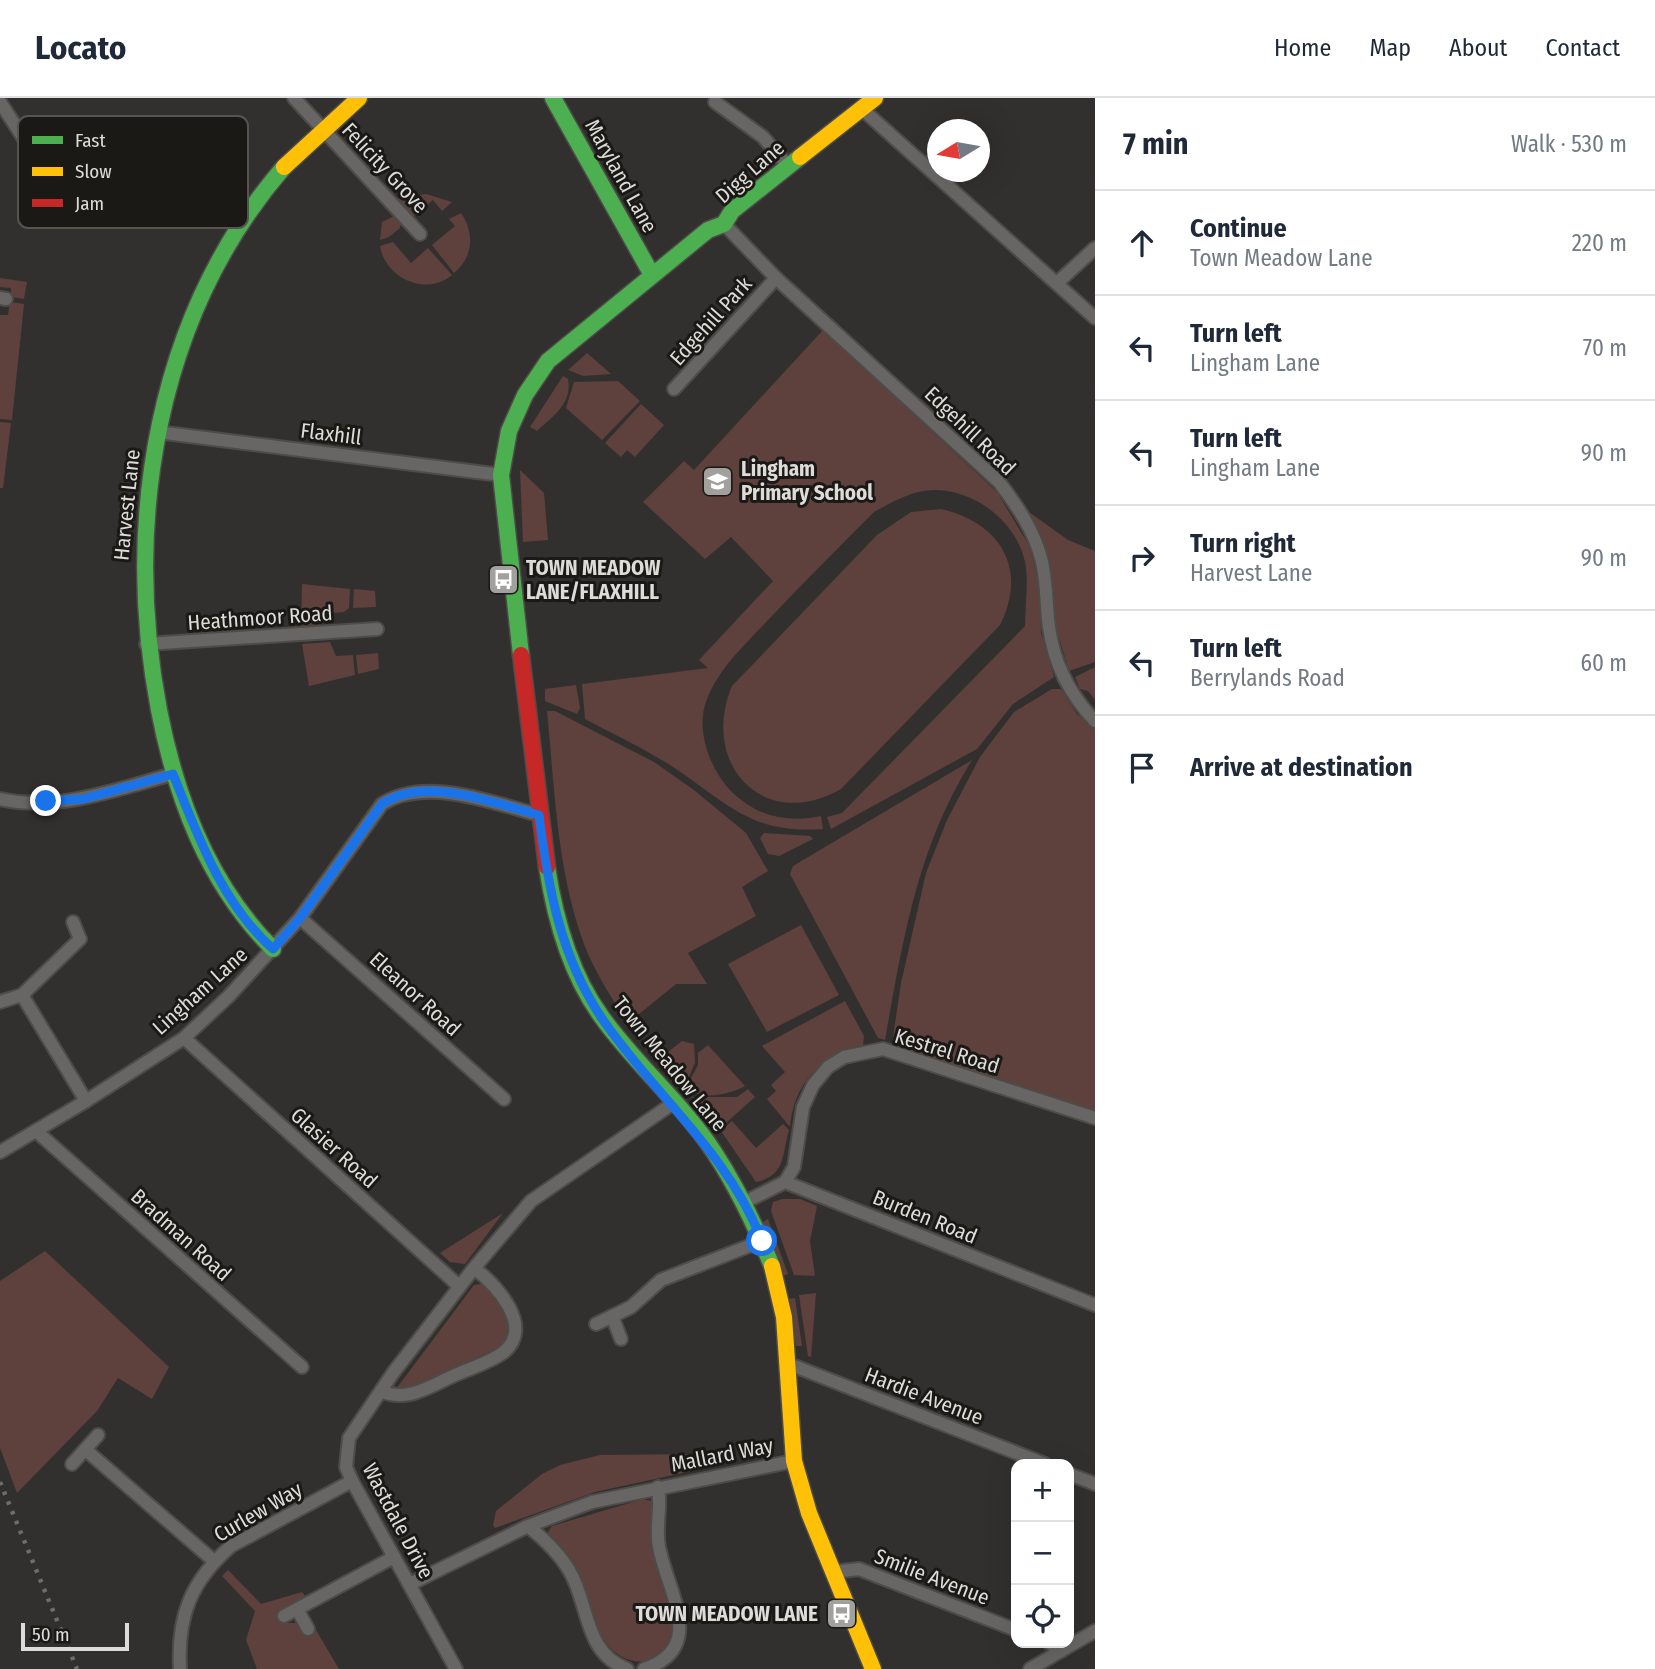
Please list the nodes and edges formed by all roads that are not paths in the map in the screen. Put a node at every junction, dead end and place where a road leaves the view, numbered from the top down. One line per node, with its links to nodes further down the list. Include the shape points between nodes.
1 (294, 98): 8 (street, Felicity Grove)
2 (359, 98): 8 (street, Harvest Lane)
3 (553, 98): 16 (street, Maryland Lane)
4 (875, 98): 7 (street, Digg Lane)
5 (0, 102): 9 (street)
6 (715, 102): 10 (street, via 763,137)
7 (862, 109): 10 (street, Digg Lane); 18 (street)
8 (322, 129): 11 (street, Harvest Lane, via 276,177); 14 (street, Felicity Grove)
9 (18, 130)
10 (788, 166): 12 (street, Digg Lane, via 732,211)
11 (248, 215)
12 (724, 224): 16 (street, Digg Lane, via 708,230); 17 (street, Edgehill Road)
13 (239, 228): 21 (street, Harvest Lane, via 211,277 172,377)
14 (419, 234)
15 (1095, 248): 18 (street)
16 (652, 275): 22 (street, Town Meadow Lane, via 548,361 535,377 509,432)
17 (776, 278): 20 (street, Edgehill Park); 25 (street, Edgehill Road, via 999,482 1022,513 1043,564 1054,653 1064,680)
18 (1058, 283): 19 (street)
19 (1095, 318)
20 (674, 389)
21 (157, 432): 22 (street, Flaxhill); 24 (street, Harvest Lane, via 141,571)
22 (501, 475): 28 (street, Town Meadow Lane)
23 (377, 629): 24 (street, Heathmoor Road)
24 (146, 644): 26 (street, Harvest Lane)
25 (1095, 721)
26 (173, 774): 27 (street, via 83,799); 31 (street, Harvest Lane, via 237,909)
27 (0, 799)
28 (539, 815): 29 (street, Lingham Lane, via 440,793 399,793 382,804); 37 (street, Town Meadow Lane, via 548,884 573,965 600,1015)
29 (300, 918): 31 (street, Lingham Lane); 35 (street, Eleanor Road)
30 (73, 922): 32 (street, via 80,939)
31 (273, 949): 34 (street, Lingham Lane)
32 (22, 995): 33 (street); 36 (street)
33 (0, 1002)
34 (184, 1038): 36 (street, Lingham Lane); 45 (street, Glasier Road)
35 (504, 1099)
36 (86, 1101): 39 (street, Lingham Lane)
37 (672, 1104): 42 (street, Town Meadow Lane, via 713,1151); 44 (street, Wastdale Drive, via 531,1201)
38 (1095, 1118): 41 (street, Kestrel Road, via 877,1051 844,1058 828,1067 813,1085 803,1107 794,1167)
39 (36, 1131): 40 (street, Lingham Lane); 51 (street, Bradman Road)
40 (0, 1152)
41 (785, 1182): 42 (street); 46 (street, Burden Road)
42 (743, 1203): 43 (street, Town Meadow Lane)
43 (762, 1241): 47 (street, via 661,1280 631,1307); 50 (street, Town Meadow Lane, via 784,1317)
44 (474, 1268): 45 (street, Wastdale Drive); 52 (street, via 498,1287 515,1325 512,1343 498,1356 405,1397)
45 (459, 1286): 52 (street, Wastdale Drive)
46 (1095, 1305)
47 (612, 1316): 48 (street); 49 (street)
48 (596, 1324)
49 (621, 1339)
50 (789, 1364): 55 (street, Hardie Avenue); 56 (street, Town Meadow Lane)
51 (302, 1367)
52 (381, 1391): 59 (street, Wastdale Drive, via 349,1438 345,1452)
53 (98, 1435): 54 (street)
54 (87, 1451): 57 (street); 64 (street)
55 (1032, 1459)
56 (794, 1461): 61 (street, Mallard Way); 65 (street, Town Meadow Lane)
57 (72, 1464)
58 (1074, 1476): 60 (street)
59 (352, 1481): 63 (street, Wastdale Drive); 64 (street, Curlew Way, via 231,1546)
60 (1095, 1484)
61 (658, 1487): 62 (street, Mallard Way, via 592,1502); 77 (street, Mallard Way, via 659,1546 680,1628 669,1656)
62 (528, 1526): 66 (street, Mallard Way); 76 (street, via 570,1571 601,1654)
63 (394, 1557): 66 (street, Wastdale Drive); 67 (street)
64 (214, 1561): 75 (street, Curlew Way, via 190,1595 178,1637)
65 (833, 1572): 69 (street, Smilie Avenue, via 859,1569); 78 (street, Town Meadow Lane)
66 (410, 1584): 74 (street, Wastdale Drive)
67 (297, 1609): 68 (street); 70 (street)
68 (284, 1616)
69 (1011, 1627)
70 (308, 1629)
71 (1095, 1631): 73 (street)
72 (1056, 1648): 73 (street)
73 (1061, 1651): 79 (street)
74 (454, 1668)
75 (180, 1669)
76 (627, 1669)
77 (644, 1669)
78 (873, 1669)
79 (1030, 1669)

